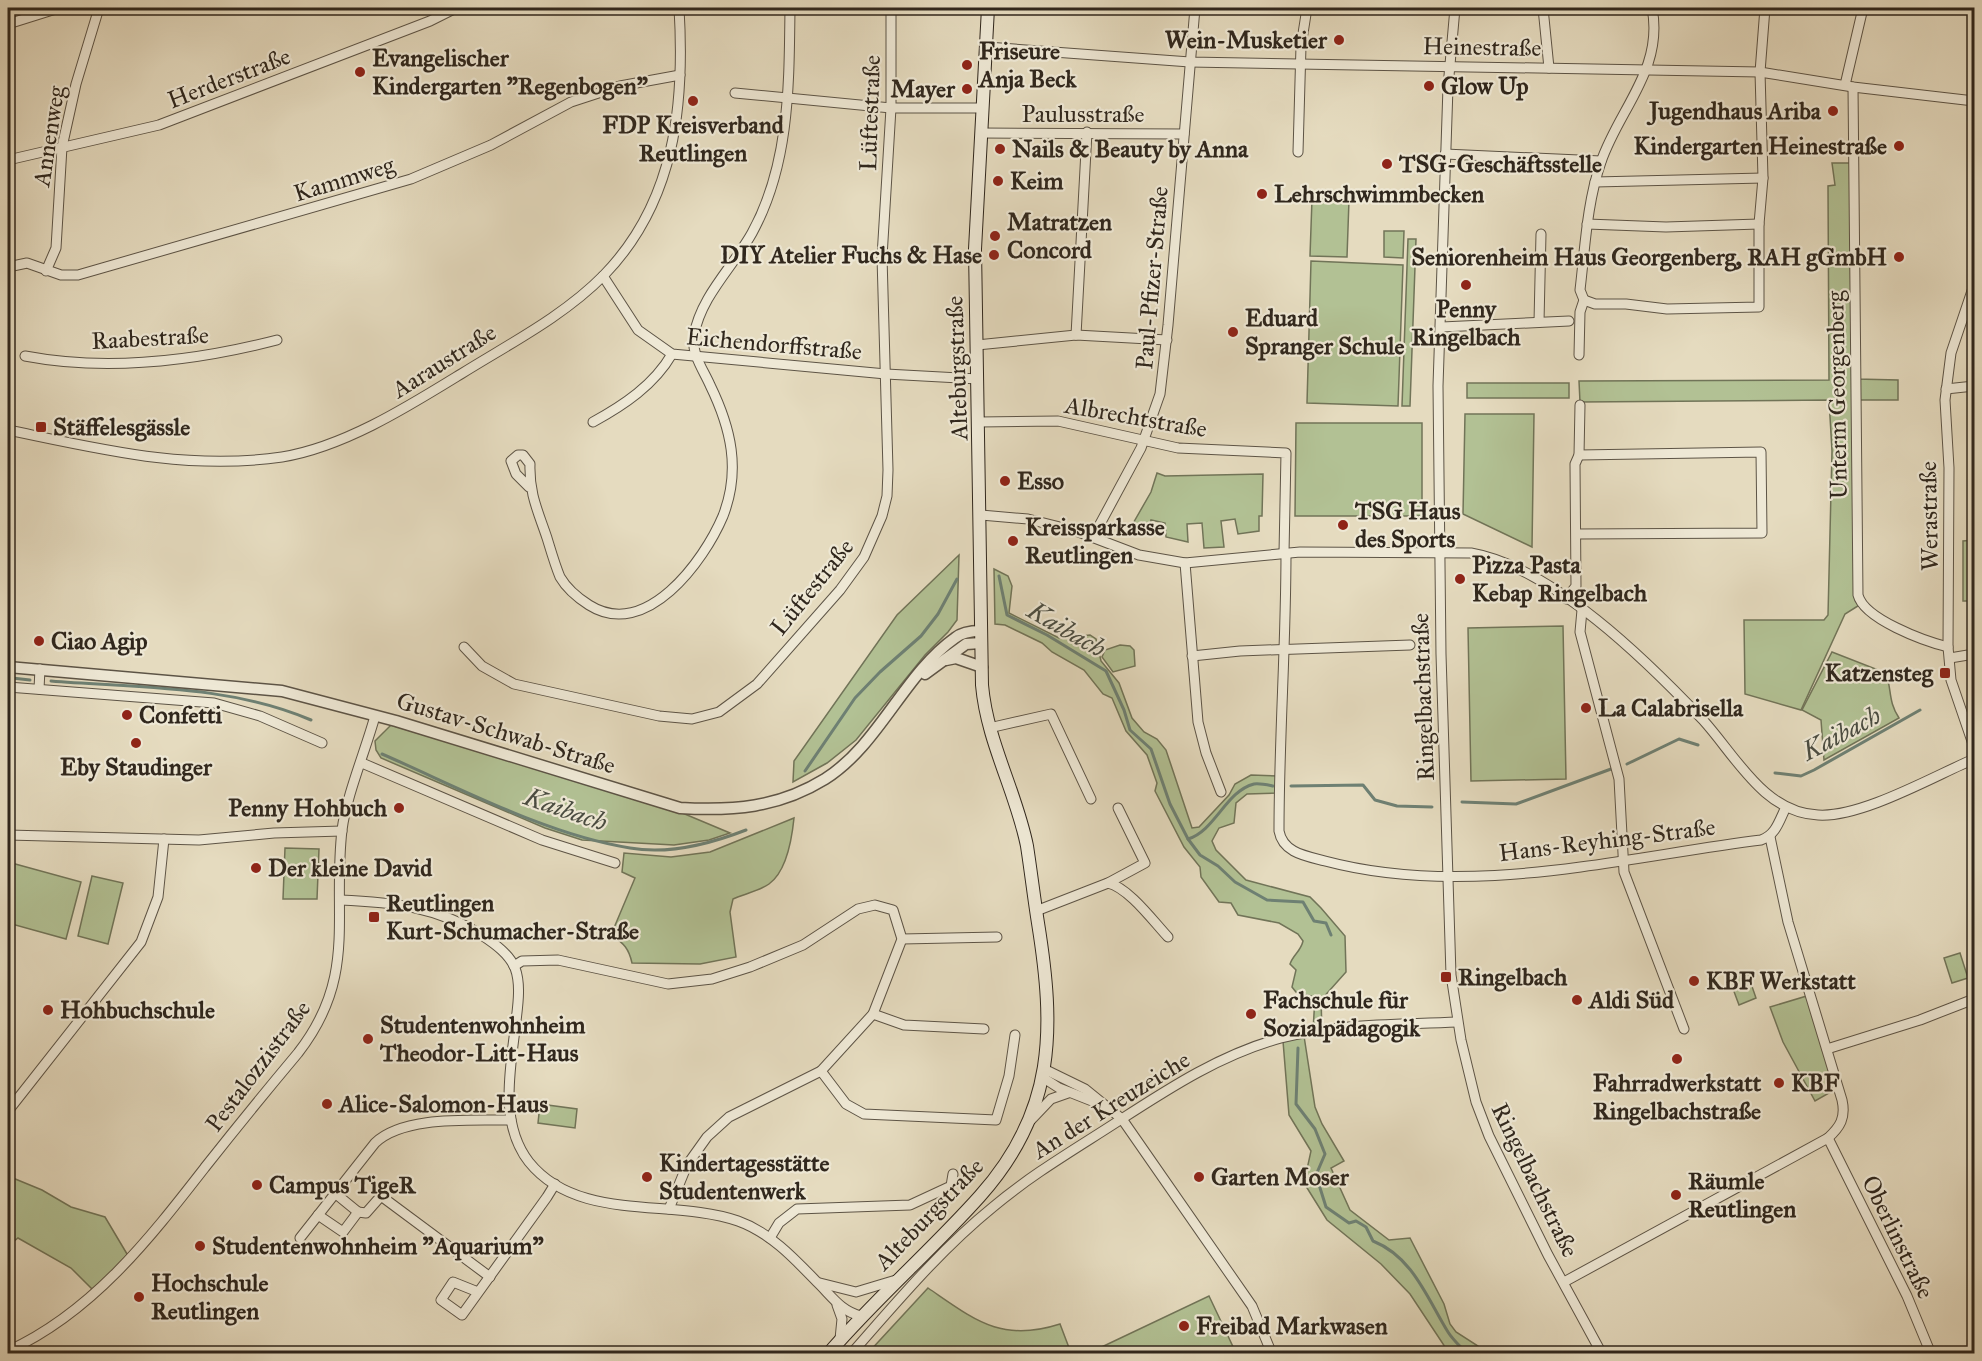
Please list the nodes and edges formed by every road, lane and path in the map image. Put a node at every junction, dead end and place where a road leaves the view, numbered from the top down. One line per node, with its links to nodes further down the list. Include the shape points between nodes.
1 (59, 8): 15 (street)
2 (99, 8): 33 (street, Annenweg)
3 (456, 8): 33 (street, Herderstraße, via 159,125)
4 (680, 8): 23 (street, Aaraustraße)
5 (790, 8): 26 (street)
6 (891, 8): 28 (street, Lüftestraße)
7 (988, 8): 16 (main road, Alteburgstraße)
8 (1195, 8): 17 (street, Paul-Pfizer-Straße)
9 (1307, 8): 18 (street)
10 (1455, 8): 19 (street, Ringelbachstraße)
11 (1543, 8): 20 (street)
12 (1652, 8): 21 (street, via 1654,41)
13 (1765, 8): 22 (street)
14 (1863, 8): 24 (street, Unterm Georgenberg)
15 (8, 24)
16 (987, 47): 17 (street, Heinestraße); 29 (main road, Alteburgstraße)
17 (1190, 62): 18 (street, Heinestraße); 32 (street, Paul-Pfizer-Straße)
18 (1300, 63): 19 (street, Heinestraße); 34 (street)
19 (1449, 66): 20 (street, Heinestraße); 35 (street, Ringelbachstraße)
20 (1549, 68): 21 (street, Heinestraße)
21 (1647, 70): 22 (street, Heinestraße); 37 (street)
22 (1760, 72): 24 (street, Heinestraße); 38 (street)
23 (680, 75): 44 (street, Kammweg, via 620,86 571,102 490,145 411,179 78,275); 45 (street, Aaraustraße, via 673,142 658,197 634,238)
24 (1849, 86): 27 (street, Heinestraße); 81 (street, Unterm Georgenberg, via 1857,589 1861,604 1874,616)
25 (735, 93): 26 (street)
26 (789, 99): 28 (street); 58 (street, via 771,186 752,231 700,313 694,337)
27 (1974, 101)
28 (891, 108): 29 (street); 59 (street, Lüftestraße, via 882,257)
29 (983, 108): 31 (main road, Alteburgstraße)
30 (1087, 132): 31 (street, Paulusstraße); 32 (street, Paulusstraße); 51 (street)
31 (981, 134): 54 (main road, Alteburgstraße, via 975,243)
32 (1184, 134): 53 (street, Paul-Pfizer-Straße)
33 (62, 147): 36 (street, Herderstraße); 44 (street, Annenweg, via 56,248)
34 (1298, 152)
35 (1445, 154): 37 (street); 50 (street, Ringelbachstraße)
36 (8, 160)
37 (1601, 161): 39 (street)
38 (1762, 178): 39 (street); 41 (street)
39 (1595, 182): 40 (street)
40 (1587, 224): 41 (street); 47 (street, via 1580,290)
41 (1759, 224): 47 (street, via 1759,307 1667,309)
42 (1541, 234): 49 (street)
43 (8, 267): 44 (street, Kammweg, via 27,263)
44 (46, 271)
45 (603, 276): 55 (street, Eichendorffstraße, via 638,330); 66 (street, Aaraustraße, via 559,312 401,411 328,443 284,456 211,463 130,456)
46 (1974, 285): 62 (street, Werastraße, via 1951,353)
47 (1584, 300): 56 (street)
48 (1569, 321): 49 (street)
49 (1539, 322): 50 (street)
50 (1442, 327): 74 (street, Ringelbachstraße, via 1438,386)
51 (1076, 335): 53 (street); 54 (street)
52 (277, 340): 57 (street, Raabestraße, via 192,358 108,364)
53 (1167, 340): 67 (street, Paul-Pfizer-Straße, via 1160,394)
54 (977, 345): 60 (main road, Alteburgstraße)
55 (672, 354): 58 (street, Eichendorffstraße); 65 (street, via 646,386)
56 (1579, 355)
57 (26, 356)
58 (695, 357): 59 (street, Eichendorffstraße); 69 (street, via 727,425 734,463 728,498 710,543 675,587 652,605 633,612 595,608 575,596 561,578)
59 (886, 374): 60 (street, Eichendorffstraße); 80 (street, Lüftestraße, via 887,496 874,537 840,590 764,676 719,712 692,719 658,717 514,684 482,666)
60 (978, 379): 64 (main road, Alteburgstraße)
61 (1974, 386): 62 (street)
62 (1946, 389): 81 (street, Werastraße)
63 (1580, 405): 68 (street)
64 (979, 422): 67 (street, Albrechtstraße, via 1058,421); 70 (main road, Alteburgstraße)
65 (593, 423)
66 (8, 430)
67 (1144, 441): 72 (street, Paul-Pfizer-Straße); 73 (street, Albrechtstraße, via 1200,450 1286,453)
68 (1579, 455): 71 (street, via 1575,464); 71 (street, via 1761,452 1762,533)
69 (530, 487)
70 (981, 515): 72 (street, via 1018,517); 78 (main road, Alteburgstraße)
71 (1577, 534): 76 (street, via 1576,586)
72 (1093, 537): 75 (street, via 1139,555)
73 (1285, 553): 74 (street); 75 (street); 82 (street)
74 (1439, 554): 76 (street, via 1491,556 1538,579); 109 (street, Ringelbachstraße)
75 (1185, 563): 84 (street)
76 (1566, 599): 77 (street)
77 (1582, 610): 101 (street, via 1672,690 1747,774); 107 (street, via 1580,632 1619,778)
78 (981, 637): 86 (street, Gustav-Schwab-Straße); 88 (main road, Alteburgstraße); 90 (street, Gustav-Schwab-Straße, via 965,633 954,638)
79 (1410, 645): 82 (street)
80 (464, 647)
81 (1948, 647): 85 (street, Werastraße)
82 (1286, 650): 84 (street); 109 (street, Hans-Reyhing-Straße, via 1279,820 1282,842 1299,853 1346,866)
83 (1974, 654): 85 (street)
84 (1192, 656): 99 (street, via 1200,737)
85 (1950, 658): 96 (street, Werastraße, via 1951,680)
86 (942, 660): 88 (street, via 956,658); 90 (street, Gustav-Schwab-Straße)
87 (8, 667): 89 (street, Gustav-Schwab-Straße)
88 (982, 667): 94 (main road, Alteburgstraße)
89 (39, 669): 92 (street); 93 (street, Gustav-Schwab-Straße, via 282,691)
90 (913, 683): 93 (street, Gustav-Schwab-Straße, via 861,746 826,779 792,796 726,811 680,808)
91 (8, 687): 92 (street)
92 (39, 689): 95 (street, via 214,703)
93 (375, 716): 98 (street, Pestalozzistraße)
94 (989, 728): 100 (street, via 1051,714); 112 (main road, Alteburgstraße, via 1020,819)
95 (322, 743)
96 (1974, 747)
97 (1974, 759): 101 (street, via 1855,811 1817,816)
98 (362, 763): 103 (street, Pestalozzistraße); 108 (street, via 542,840)
99 (1221, 792)
100 (1091, 800)
101 (1786, 807): 105 (street)
102 (1118, 808): 110 (street, via 1145,863)
103 (342, 831): 106 (street, via 219,840); 111 (street, Pestalozzistraße)
104 (8, 835): 106 (street)
105 (1770, 837): 107 (street, Hans-Reyhing-Straße); 123 (street, via 1788,922)
106 (164, 839): 128 (street, via 158,897 141,942)
107 (1622, 859): 109 (street, Hans-Reyhing-Straße, via 1524,873); 121 (street, via 1627,883)
108 (615, 863)
109 (1448, 877): 119 (street, Ringelbachstraße, via 1449,950)
110 (1108, 883): 112 (street); 114 (street, via 1136,903)
111 (340, 900): 116 (street, via 400,904 442,915 493,943); 149 (street, Pestalozzistraße, via 334,985 322,1018 306,1042 166,1217 107,1283 52,1327)
112 (1036, 911): 125 (main road, Alteburgstraße, via 1048,994 1049,1028)
113 (997, 937): 115 (street)
114 (1168, 937)
115 (902, 939): 116 (street, via 892,910 875,905 858,909 803,945 712,979 668,984 558,960 522,961); 118 (street)
116 (514, 966): 130 (street, via 518,1000 509,1086)
117 (1974, 999): 123 (street)
118 (873, 1014): 120 (street, via 904,1024); 124 (street)
119 (1457, 1022): 129 (street, An der Kreuzeiche, via 1359,1025 1275,1040 1197,1072); 143 (street, Ringelbachstraße, via 1476,1101 1489,1136)
120 (984, 1029)
121 (1684, 1029)
122 (1015, 1035): 124 (street, via 1009,1076 996,1120 864,1114 846,1104)
123 (1827, 1049): 132 (street, via 1845,1113 1839,1128)
124 (820, 1071): 136 (street, via 729,1117 707,1137 687,1165)
125 (1043, 1073): 126 (street); 127 (street, via 1085,1089); 131 (main road, Alteburgstraße)
126 (1068, 1093): 127 (street); 131 (street, via 1046,1103)
127 (1110, 1108): 129 (street)
128 (8, 1111)
129 (1122, 1119): 151 (street, An der Kreuzeiche, via 1034,1176 979,1219 924,1272); 152 (street, via 1252,1306)
130 (511, 1120): 134 (street, via 529,1161); 135 (street, via 416,1125 392,1131 375,1143)
131 (1024, 1132): 142 (main road, Alteburgstraße, via 981,1196)
132 (1827, 1138): 143 (street); 154 (street, Oberlinstraße)
133 (953, 1174): 140 (street, via 951,1186 902,1206 797,1209 779,1223)
134 (555, 1184): 136 (street, via 608,1202); 141 (street)
135 (336, 1194): 137 (street); 138 (street)
136 (669, 1209): 140 (street, via 726,1218)
137 (358, 1212): 138 (street, via 343,1232); 141 (street, via 366,1214 381,1196)
138 (318, 1215): 139 (street)
139 (300, 1238)
140 (770, 1238): 144 (street)
141 (490, 1276): 145 (street)
142 (896, 1280): 144 (street, via 856,1292); 147 (main road, Alteburgstraße)
143 (1564, 1282): 153 (street, Ringelbachstraße)
144 (819, 1283): 146 (street)
145 (478, 1292)
146 (836, 1303): 147 (street); 148 (street, via 842,1319)
147 (861, 1316): 148 (main road, Alteburgstraße)
148 (840, 1339): 150 (main road, Alteburgstraße)
149 (8, 1350)
150 (828, 1353)
151 (851, 1353)
152 (1272, 1353)
153 (1602, 1353)
154 (1931, 1353)

